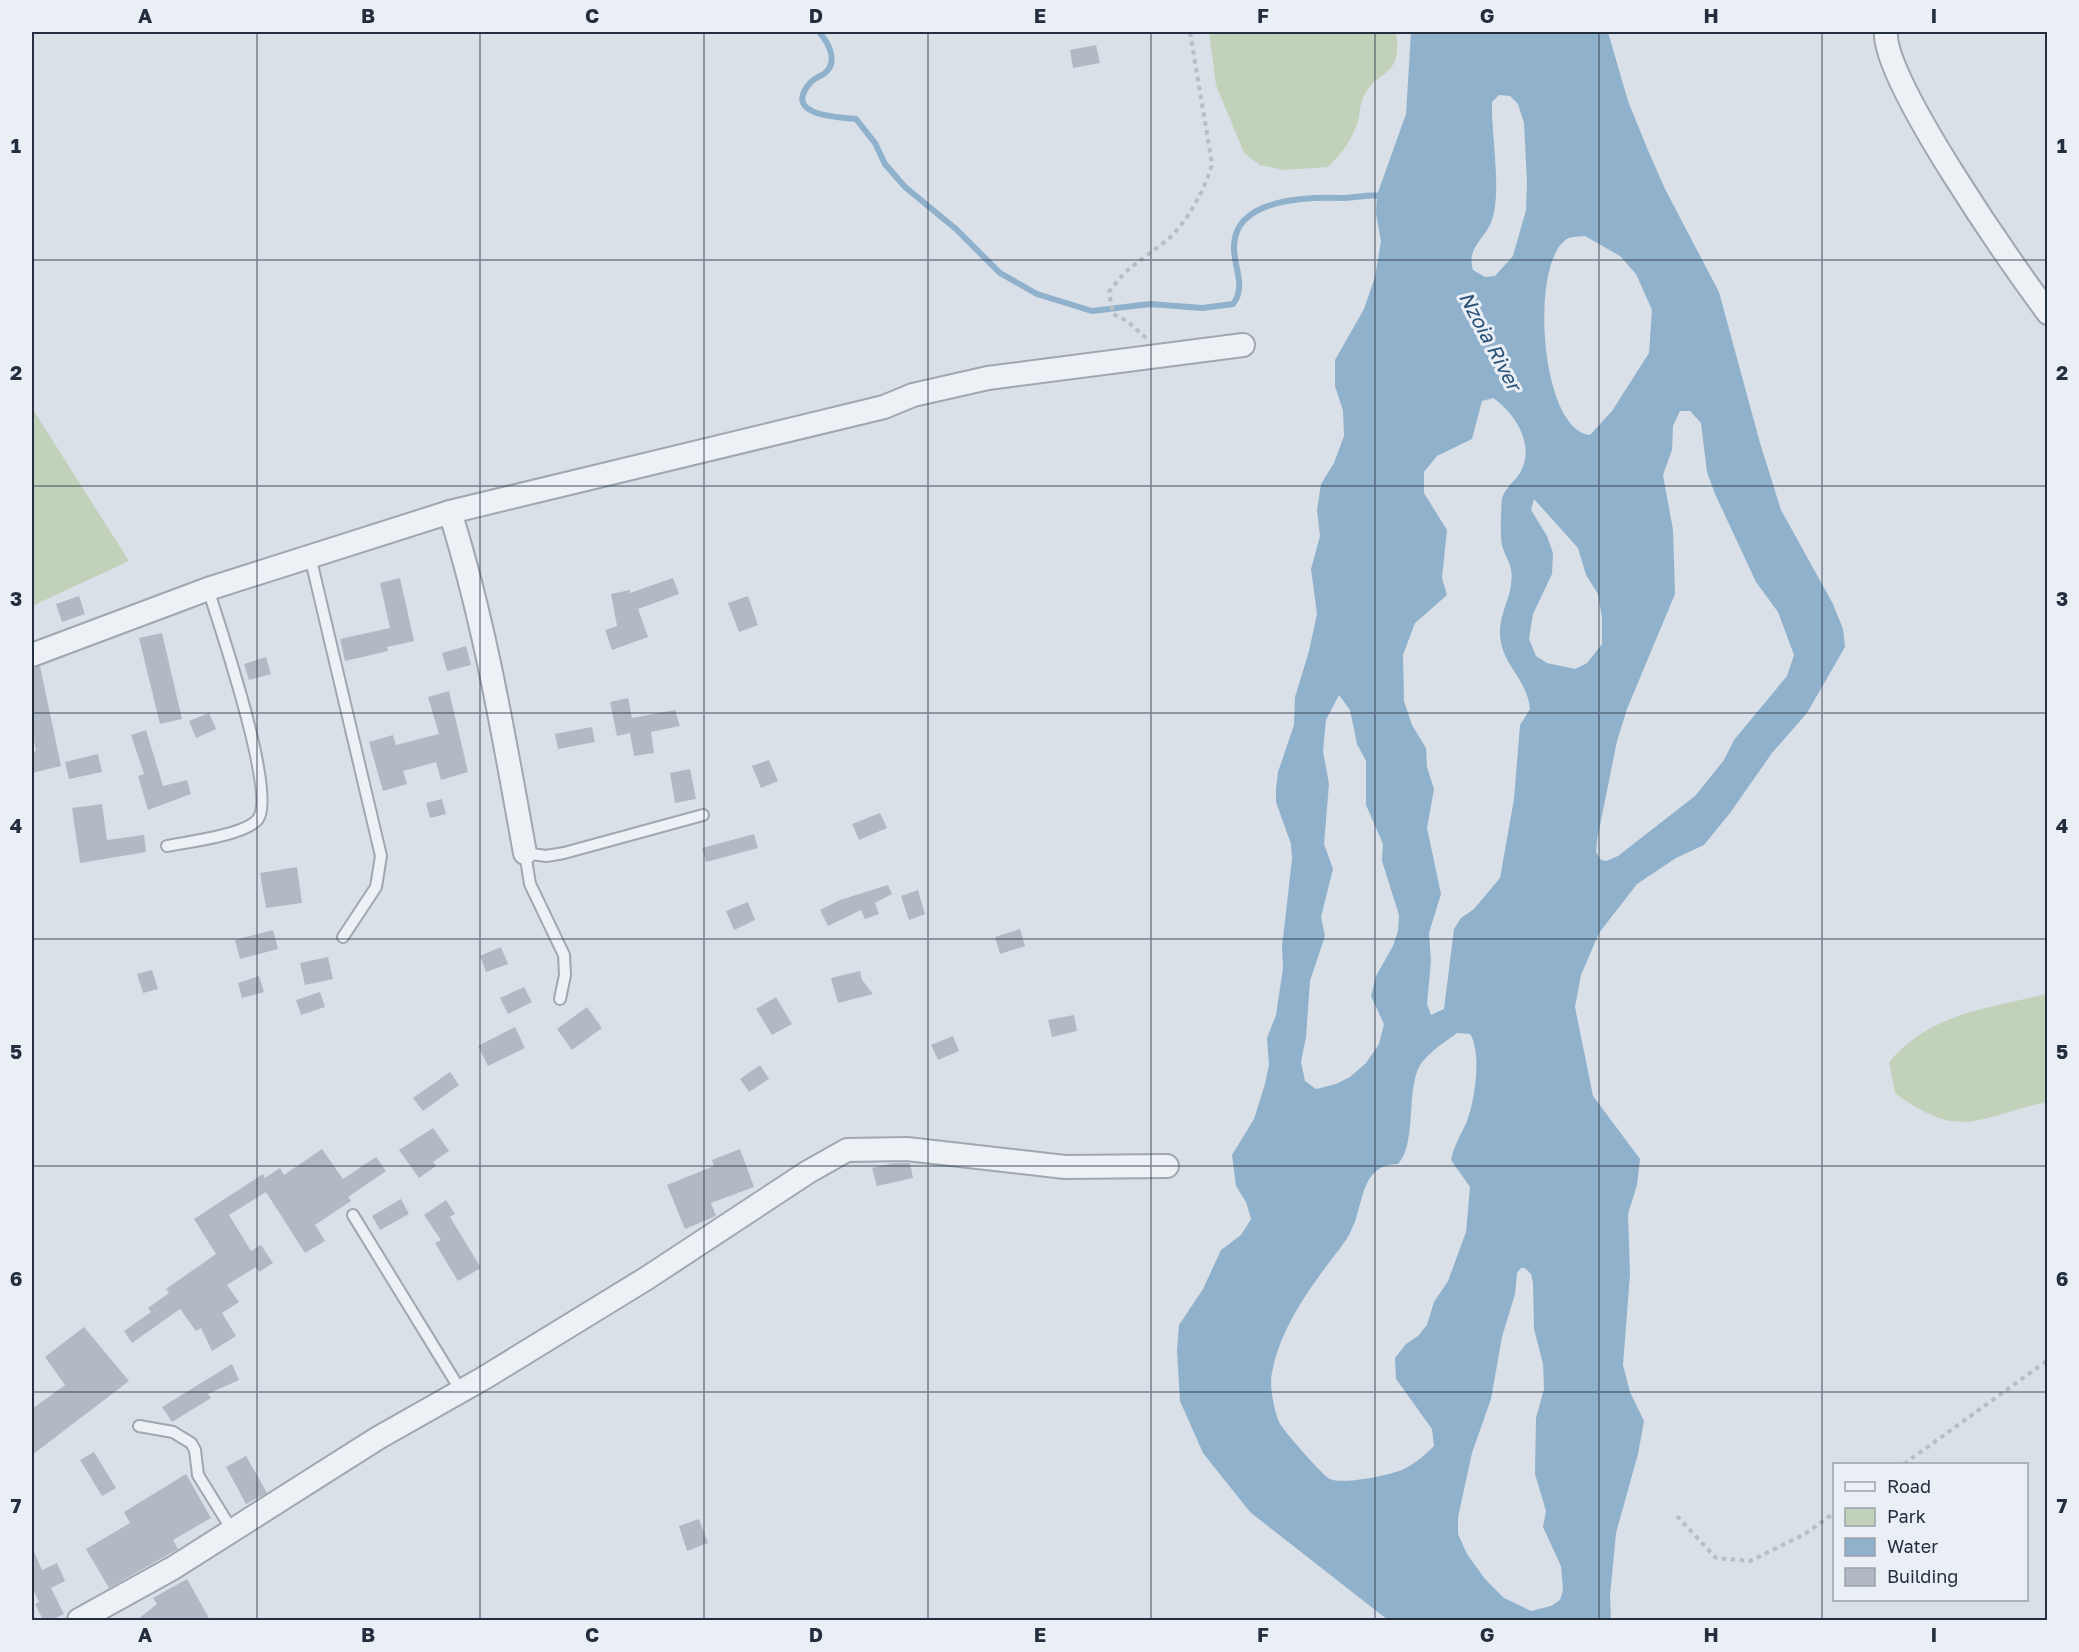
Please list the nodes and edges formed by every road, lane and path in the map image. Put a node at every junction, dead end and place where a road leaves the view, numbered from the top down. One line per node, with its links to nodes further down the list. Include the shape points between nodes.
1 (1190, 32): 5 (path, via 1212,164 1209,177 1168,239 1121,274 1109,292 1113,314 1143,333)
2 (1886, 32): 3 (street, via 1896,71 1924,122 1970,200)
3 (2048, 313)
4 (1243, 345): 5 (street)
5 (1154, 357): 6 (street, via 988,378 926,392 884,407)
6 (450, 512): 7 (street); 12 (street, via 482,627)
7 (309, 556): 8 (street); 13 (lane, via 381,856 376,887)
8 (208, 589): 9 (street); 11 (lane, via 241,695 263,791 262,807 259,819 246,828)
9 (32, 655)
10 (704, 815): 12 (lane, via 564,853)
11 (167, 846)
12 (525, 853): 14 (lane, via 530,884 564,955)
13 (343, 937)
14 (560, 999)
15 (1167, 1166): 18 (street, via 1065,1167 907,1149 847,1150)
16 (353, 1215): 18 (lane)
17 (2048, 1360): 20 (path)
18 (461, 1391): 23 (street)
19 (139, 1426): 23 (lane, via 173,1432 191,1443 198,1475)
20 (1905, 1463)
21 (1833, 1514): 22 (path, via 1750,1561 1716,1558)
22 (1677, 1516)
23 (232, 1530): 24 (street)
24 (79, 1620)

